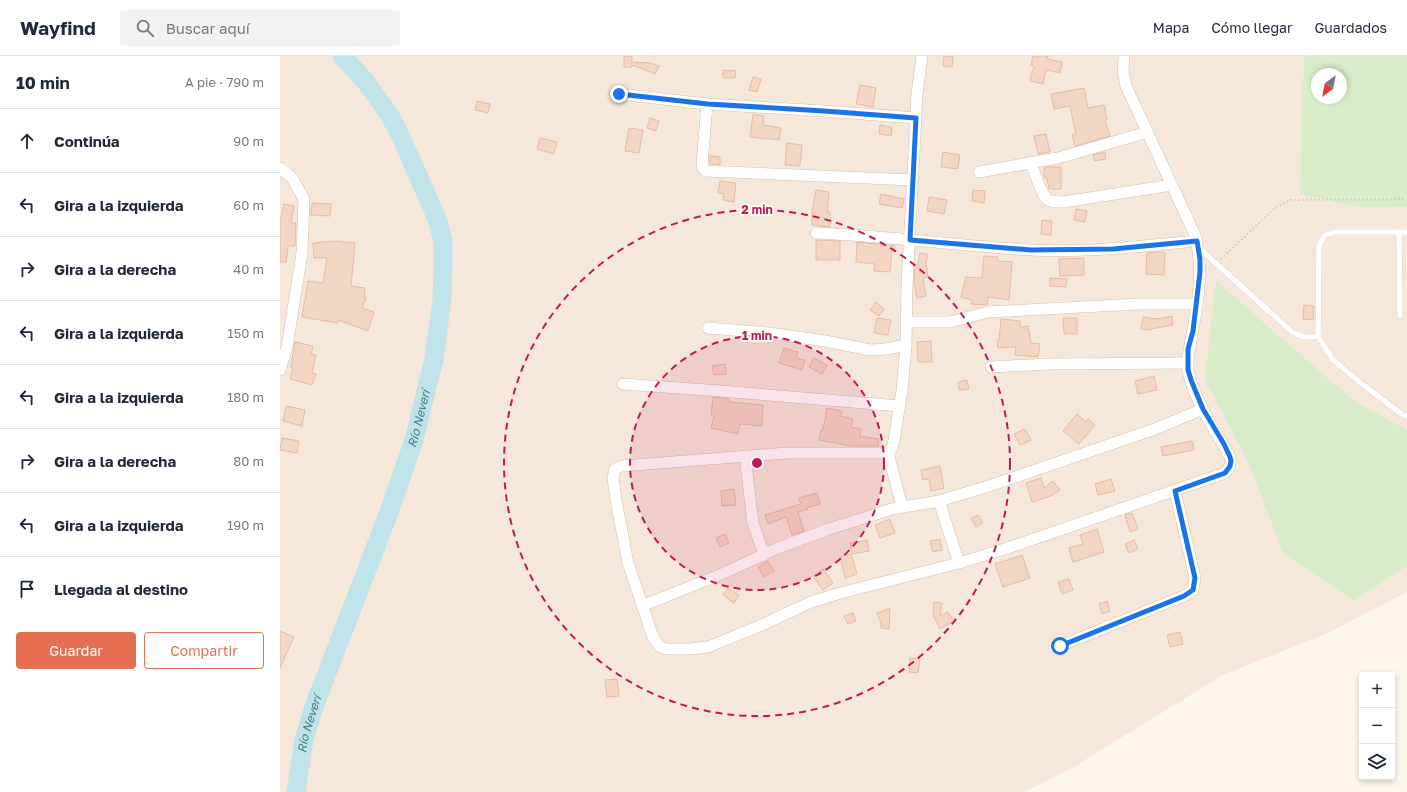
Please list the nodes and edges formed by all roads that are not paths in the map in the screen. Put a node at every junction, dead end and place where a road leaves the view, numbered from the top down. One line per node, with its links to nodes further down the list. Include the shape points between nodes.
1 (922, 56): 5 (street)
2 (1124, 56): 6 (street, via 1126,86)
3 (619, 94): 4 (street)
4 (708, 104): 5 (street); 10 (street, via 702,164 706,171)
5 (916, 118): 10 (street)
6 (1148, 132): 7 (street); 11 (street)
7 (1031, 164): 9 (street); 11 (street, via 1048,200 1064,202)
8 (280, 168): 25 (street, via 292,178 304,199 302,253 287,347)
9 (979, 172)
10 (913, 180): 15 (street)
11 (1172, 185): 16 (street)
12 (1399, 232): 13 (lane); 18 (lane); 21 (lane, via 1334,232 1324,236 1319,246)
13 (1407, 232)
14 (816, 233): 15 (street, via 857,234)
15 (910, 240): 16 (street, via 1031,250); 19 (street)
16 (1197, 244): 17 (street, via 1200,272); 21 (lane, via 1292,332 1304,337)
17 (1196, 304): 19 (street, via 1139,304 988,312 950,322); 23 (street)
18 (1400, 316)
19 (906, 322): 22 (street)
20 (708, 328): 22 (street, via 768,333 870,350)
21 (1318, 336): 29 (lane, via 1333,360)
22 (906, 345): 27 (street)
23 (1188, 363): 24 (street, via 1047,364); 28 (street, via 1191,380)
24 (991, 368)
25 (280, 370)
26 (624, 384): 27 (street)
27 (900, 406): 30 (street, via 892,448)
28 (1203, 409): 32 (street, via 1230,457 1230,466 1225,473); 33 (street, via 1148,432)
29 (1407, 416)
30 (888, 453): 31 (street, via 826,452); 34 (street)
31 (745, 456): 35 (street, via 753,524); 37 (street, via 622,466 615,469 615,493 628,563)
32 (1175, 491): 36 (street); 38 (street, via 1195,578 1193,590 1184,596)
33 (939, 501): 34 (street); 36 (street)
34 (902, 507): 35 (street, via 829,529)
35 (764, 555): 37 (street)
36 (959, 563): 37 (street, via 811,602 708,647 670,650 658,646)
37 (642, 606)
38 (1060, 646)

